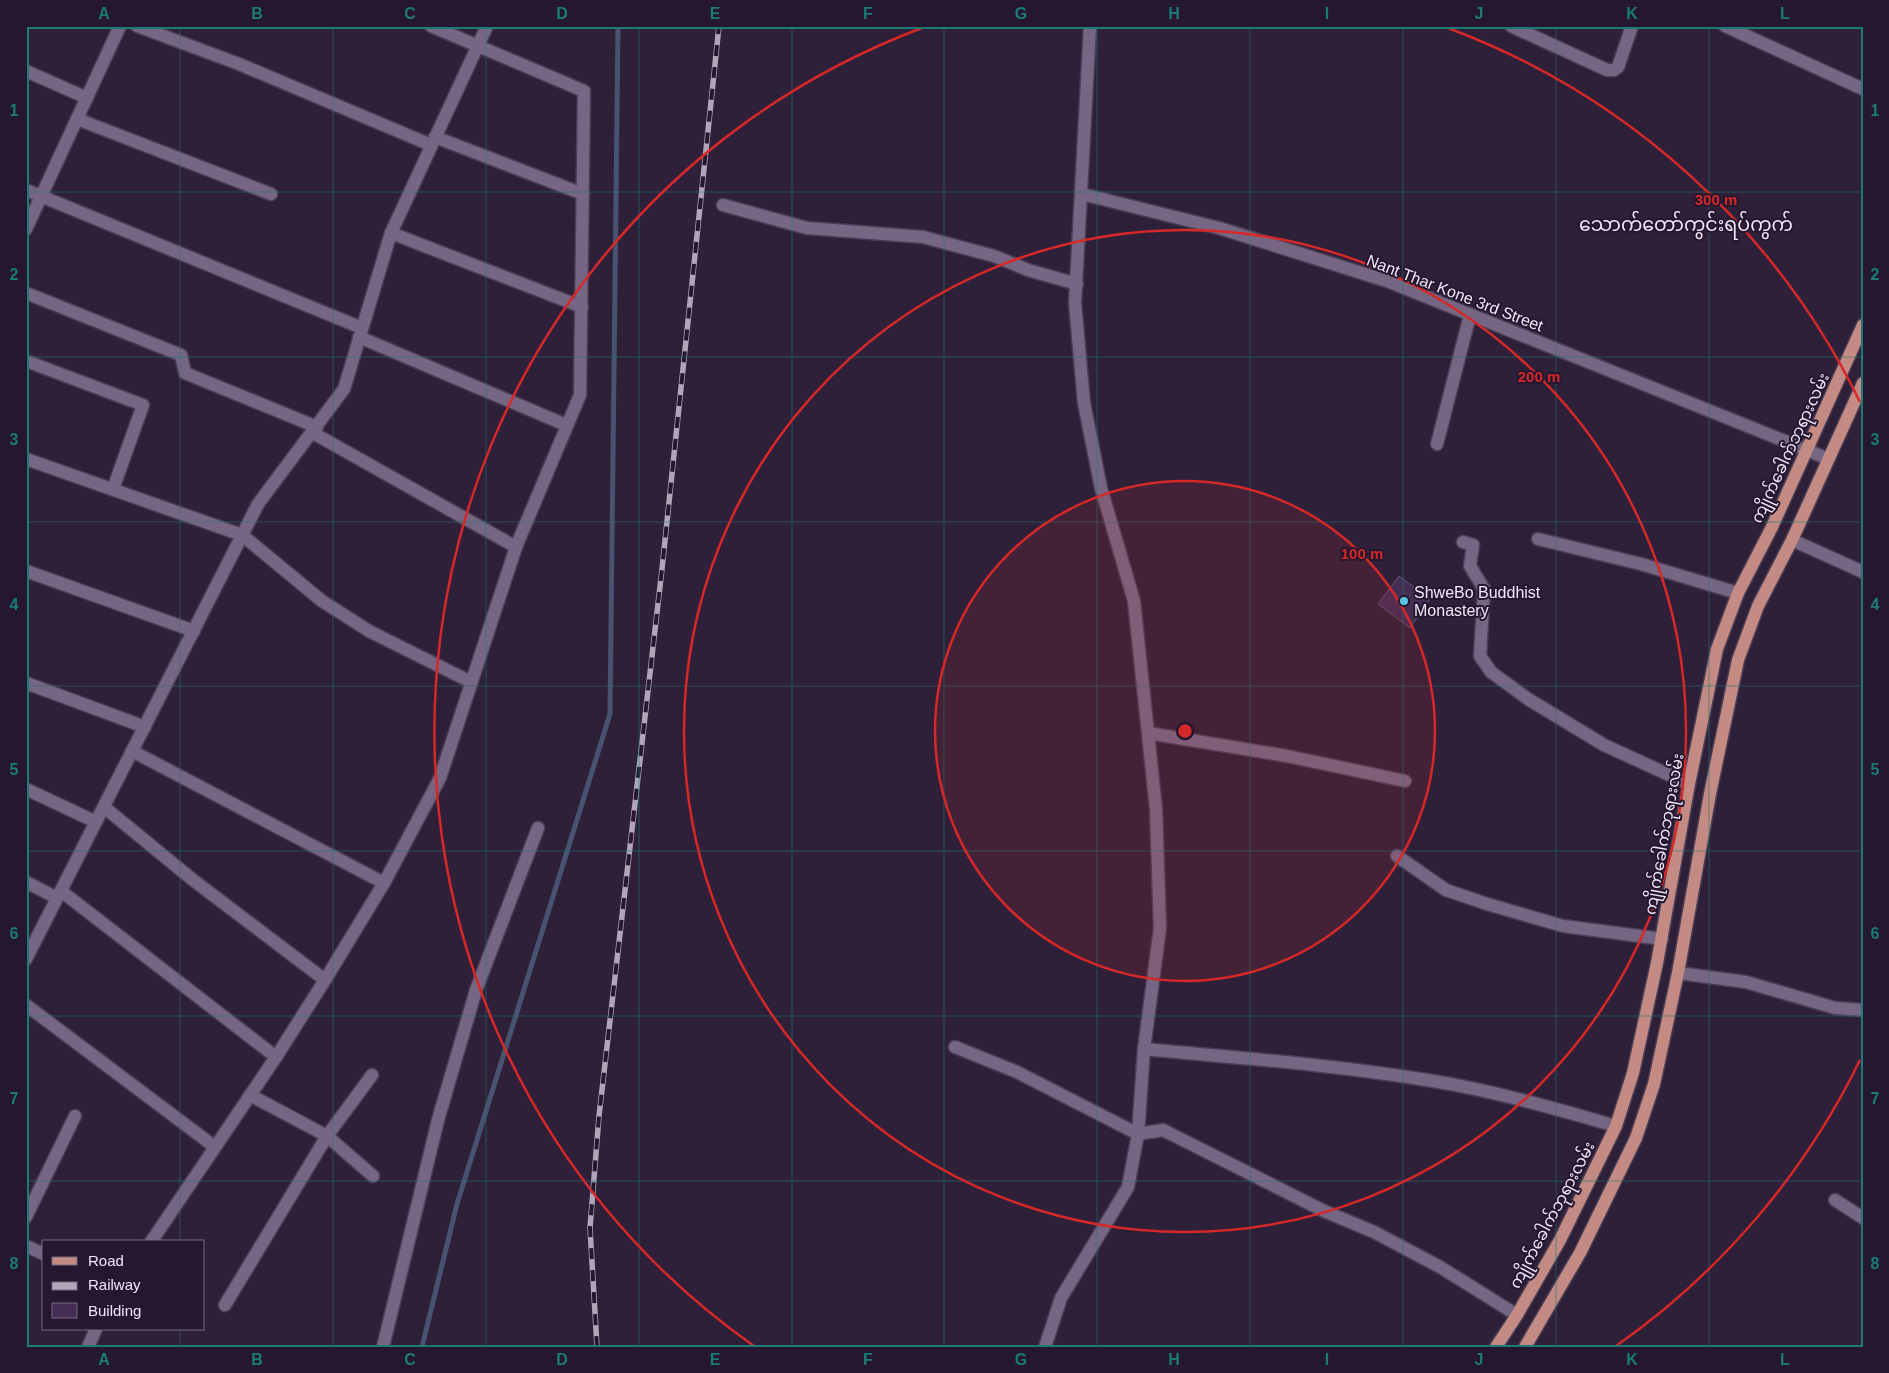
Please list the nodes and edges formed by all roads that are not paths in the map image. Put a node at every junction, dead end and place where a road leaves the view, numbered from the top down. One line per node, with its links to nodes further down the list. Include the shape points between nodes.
1 (120, 26): 12 (street)
2 (137, 26): 14 (street)
3 (431, 26): 9 (street)
4 (487, 26): 9 (street)
5 (1090, 26): 18 (street)
6 (1632, 26): 8 (street, via 1618,67 1614,70 1607,70)
7 (1725, 26): 11 (street)
8 (1516, 27)
9 (478, 45): 14 (street); 17 (street, via 584,91)
10 (26, 70): 12 (street)
11 (1863, 89)
12 (87, 98): 13 (street)
13 (77, 119): 16 (street); 19 (street)
14 (433, 141): 17 (street); 22 (street)
15 (26, 190): 19 (street)
16 (271, 194)
17 (583, 194): 25 (street)
18 (1082, 194): 23 (street); 26 (street, Nant Thar Kone 3rd Street, via 1219,228 1387,281)
19 (42, 196): 21 (street); 28 (street)
20 (723, 205): 23 (street, via 807,228 923,237 994,256)
21 (26, 229)
22 (391, 233): 25 (street); 28 (street)
23 (1077, 284): 50 (street, via 1084,403 1101,488 1134,601)
24 (26, 293): 32 (street, via 182,355 185,373)
25 (582, 307): 31 (street, via 580,395)
26 (1470, 315): 33 (street); 34 (street, Nant Thar Kone 3rd Street)
27 (1863, 325): 34 (main road, ကျိုက်ခေါက်ဘုရားလမ်း)
28 (361, 332): 31 (street); 32 (street, via 344,389)
29 (26, 361): 37 (street, via 143,405)
30 (1863, 383): 36 (main road)
31 (566, 426): 42 (street)
32 (315, 430): 38 (street, via 258,504); 42 (street)
33 (1437, 444)
34 (1807, 450): 36 (street, Nant Thar Kone 3rd Street); 45 (main road, ကျိုက်ခေါက်ဘုရားလမ်း)
35 (26, 459): 37 (street)
36 (1828, 460): 40 (main road)
37 (113, 489): 38 (street)
38 (242, 535): 46 (street); 48 (street, via 322,601 369,631)
39 (1538, 539): 45 (street, via 1641,564)
40 (1792, 540): 44 (street); 64 (main road, via 1758,606 1738,660)
41 (1463, 542): 53 (street, via 1473,546 1470,566 1484,589 1480,656 1491,672 1528,699 1604,745)
42 (516, 547): 48 (street)
43 (26, 571): 46 (street)
44 (1863, 572)
45 (1738, 594): 53 (main road, ကျိုက်ခေါက်ဘုရားလမ်း, via 1717,649)
46 (194, 631): 49 (street)
47 (26, 682): 49 (street)
48 (471, 682): 60 (street, via 440,778)
49 (145, 727): 51 (street)
50 (1148, 733): 52 (street, via 1287,756); 69 (street, via 1156,809 1160,928)
51 (132, 751): 55 (street); 60 (street)
52 (1406, 781)
53 (1689, 784): 62 (main road, ကျိုက်ခေါက်ဘုရားလမ်း)
54 (26, 788): 56 (street)
55 (104, 807): 56 (street); 65 (street, via 193,880)
56 (96, 822): 61 (street)
57 (538, 828): 89 (street, via 476,990 438,1120)
58 (1398, 856): 62 (street, via 1446,890 1487,904 1563,926)
59 (26, 882): 61 (street)
60 (384, 883): 65 (street)
61 (59, 895): 63 (street); 70 (street)
62 (1662, 940): 74 (main road, ကျိုက်ခေါက်ဘုရားလမ်း, via 1633,1073)
63 (26, 959)
64 (1678, 973): 67 (street, via 1746,982 1834,1008); 92 (main road, via 1654,1084 1636,1138 1580,1253)
65 (325, 980): 70 (street)
66 (26, 1005): 77 (street)
67 (1863, 1010)
68 (954, 1047): 75 (street, via 1017,1072)
69 (1144, 1049): 74 (street, via 1434,1081 1520,1099); 75 (street)
70 (276, 1057): 72 (street)
71 (372, 1075): 76 (street)
72 (250, 1095): 76 (street); 77 (street)
73 (75, 1116): 80 (street)
74 (1616, 1126): 86 (main road, ကျိုက်ခေါက်ဘုရားလမ်း, via 1560,1240)
75 (1138, 1134): 86 (street, via 1163,1130 1324,1211 1374,1232 1440,1267); 90 (street, via 1128,1187 1061,1298)
76 (327, 1136): 78 (street); 85 (street)
77 (216, 1147): 82 (street)
78 (373, 1176)
79 (1835, 1200): 81 (street)
80 (26, 1217)
81 (1863, 1218)
82 (153, 1240)
83 (26, 1246): 84 (street)
84 (42, 1253)
85 (225, 1306)
86 (1517, 1315): 91 (main road, ကျိုက်ခေါက်ဘုရားလမ်း)
87 (96, 1330): 88 (street)
88 (88, 1347)
89 (383, 1347)
90 (1045, 1347)
91 (1496, 1347)
92 (1524, 1347)

